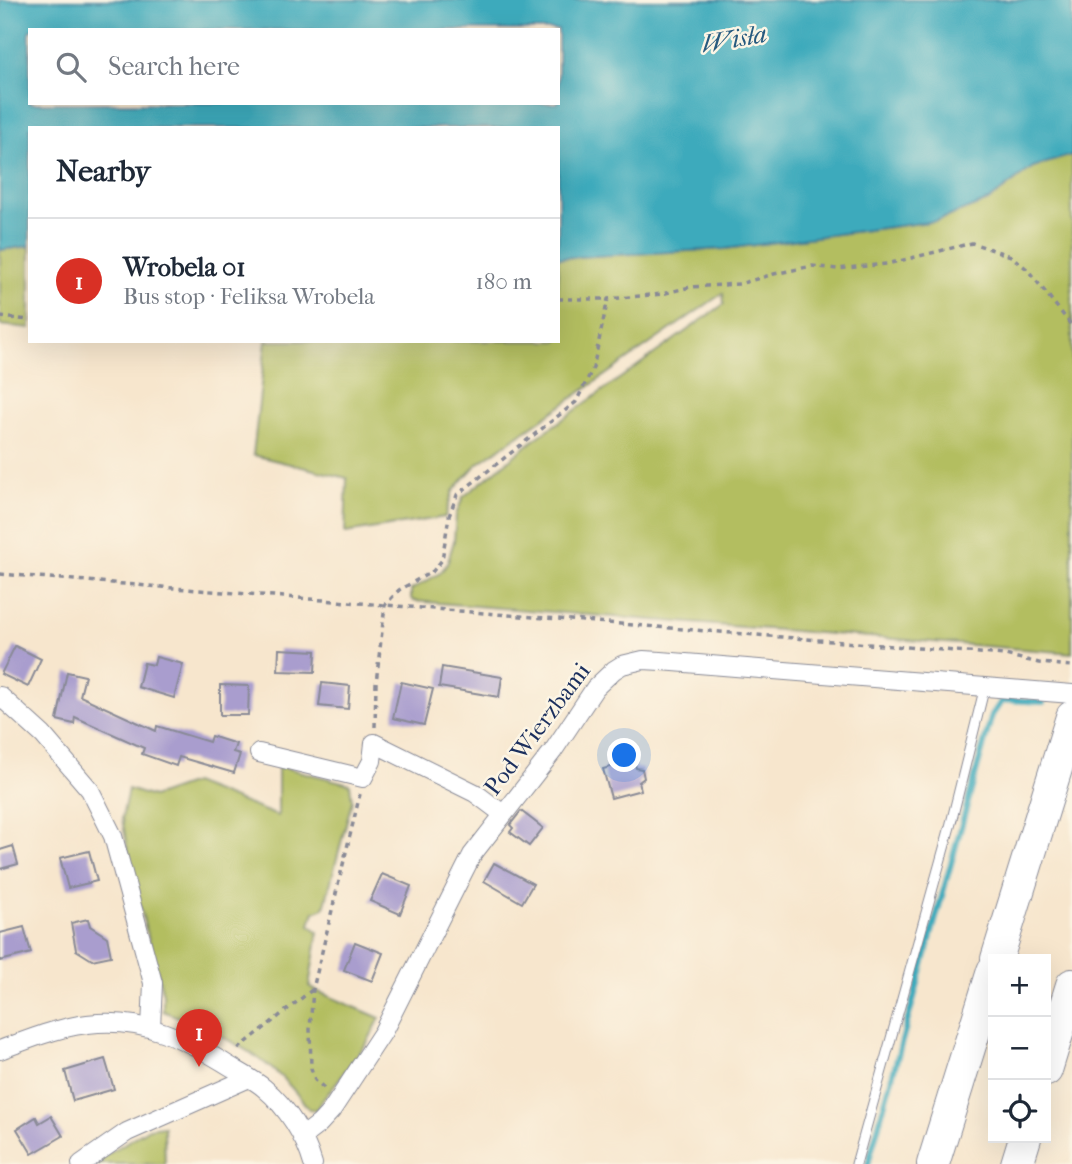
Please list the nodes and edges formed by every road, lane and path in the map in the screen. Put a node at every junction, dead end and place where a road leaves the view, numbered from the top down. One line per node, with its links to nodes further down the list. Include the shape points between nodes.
1 (560, 299): 2 (path)
2 (608, 299): 5 (path, via 739,284 813,267 887,264 972,243 1019,262); 7 (path, via 593,368 576,402 457,495 442,560)
3 (0, 317): 4 (path)
4 (28, 320)
5 (1072, 326)
6 (0, 574): 7 (path)
7 (385, 605): 8 (path, via 1005,654); 13 (path)
8 (1072, 666)
9 (986, 686): 10 (street, Pod Wierzbami); 16 (street, Pod Wierzbami, via 631,662 595,688); 31 (lane)
10 (1072, 694)
11 (0, 696): 21 (street, via 43,735 90,790 113,836 153,983)
12 (1072, 717): 17 (highway)
13 (374, 743): 15 (street); 16 (street, via 475,793)
14 (259, 753): 15 (street)
15 (363, 778): 20 (path)
16 (503, 814): 26 (street, Pod Wierzbami, via 472,855 383,1032)
17 (999, 954)
18 (1072, 985): 24 (highway)
19 (988, 987): 32 (highway)
20 (313, 989): 23 (path); 26 (path, via 311,1068 315,1080)
21 (151, 1028): 22 (street, via 117,1022 81,1024); 25 (street, via 188,1041)
22 (0, 1050)
23 (236, 1051)
24 (1051, 1054)
25 (249, 1078): 27 (street, via 279,1104); 29 (street, via 127,1132)
26 (340, 1098): 27 (street, Pod Wierzbami)
27 (302, 1137): 30 (street)
28 (1023, 1143): 33 (highway)
29 (81, 1164)
30 (313, 1164)
31 (856, 1164)
32 (933, 1164)
33 (1017, 1164)

